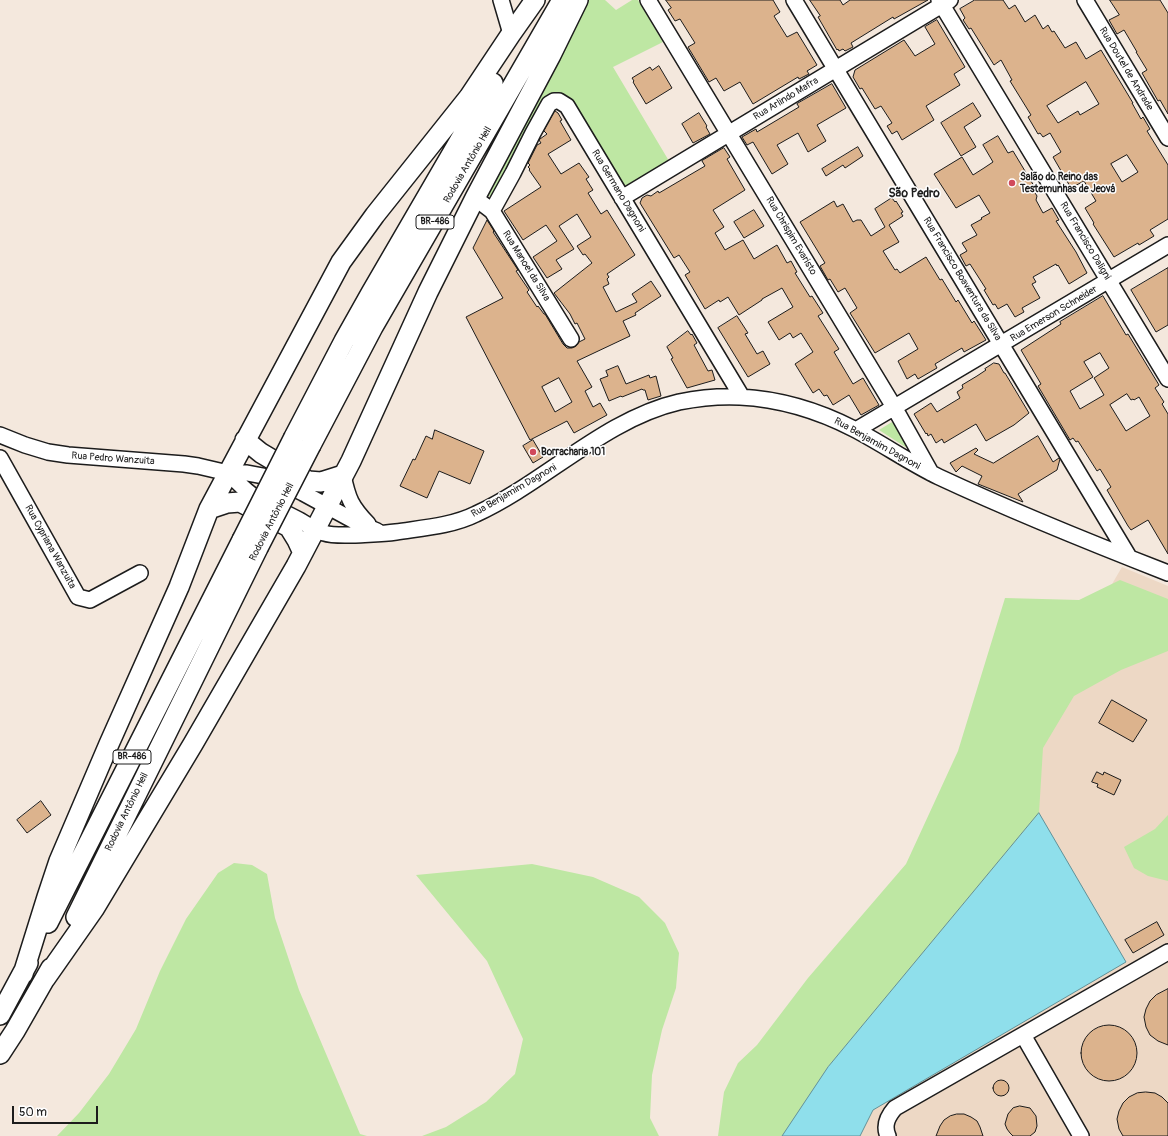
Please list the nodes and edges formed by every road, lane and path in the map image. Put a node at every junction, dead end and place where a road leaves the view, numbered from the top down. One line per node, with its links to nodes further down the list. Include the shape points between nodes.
1 (501, 0): 10 (street)
2 (535, 0): 10 (main road)
3 (541, 0): 35 (main road, Rodovia Antônio Heil / BR-486, bridge, via 344,341 294,437)
4 (562, 0): 35 (main road, Rodovia Antônio Heil / BR-486, bridge, via 373,327 311,445)
5 (578, 0): 14 (main road)
6 (648, 0): 12 (street, Rua Chrispim Evaristo)
7 (794, 0): 11 (street, Rua Francisco Boaventura da Silva)
8 (1085, 0): 13 (street, Rua Doutel de Andrade)
9 (944, 2): 11 (street, Rua Arlindo Mafra); 18 (street, Rua Francisco Daligni)
10 (511, 34): 26 (main road, via 469,97 341,262)
11 (836, 69): 12 (street, Rua Arlindo Mafra); 20 (street, Rua Francisco Boaventura da Silva)
12 (729, 134): 15 (street, Rua Arlindo Mafra); 23 (street, Rua Chrispim Evaristo)
13 (1168, 138)
14 (475, 198): 16 (street, Rua Manoel da Silva); 30 (main road, via 428,292)
15 (622, 198): 16 (street, Rua Germano Dagnoni, via 567,106 554,101 533,133); 22 (street, Rua Germano Dagnoni)
16 (492, 211): 19 (street, Rua Manoel da Silva)
17 (1168, 245): 18 (street, Rua Emerson Schneider)
18 (1108, 281): 20 (street, Rua Emerson Schneider); 21 (street, Rua Francisco Daligni)
19 (571, 339)
20 (1001, 345): 23 (street, Rua Emerson Schneider); 37 (street, Rua Francisco Boaventura da Silva)
21 (1168, 380)
22 (742, 397): 24 (street, Rua Benjamim Dagnoni, via 788,404); 34 (street, Rua Benjamim Dagnoni, via 701,398 648,412 596,440 533,482 475,515 451,523)
23 (894, 407): 24 (street, Rua Emerson Schneider); 29 (street, Rua Chrispim Evaristo)
24 (856, 430): 29 (street, Rua Benjamim Dagnoni)
25 (0, 435): 28 (street, Rua Pedro Wanzuita, via 25,445 68,456 184,464)
26 (245, 440): 28 (main road); 30 (main road, via 261,453 308,481 321,482)
27 (0, 458): 39 (street, Rua Cypriana Wanzuita, via 78,597 90,600)
28 (228, 473): 31 (street, Rua Pedro Wanzuita, via 247,473 281,482); 32 (main road); 33 (street, Rua Benjamim Dagnoni, via 254,496)
29 (931, 473): 37 (street, Rua Benjamim Dagnoni, via 1013,510)
30 (343, 476): 31 (main road); 34 (street, via 347,494 355,510 368,524)
31 (327, 506): 33 (main road); 34 (street, Rua Benjamim Dagnoni, via 364,526)
32 (209, 509): 36 (main road, via 240,502 289,527); 41 (main road, via 179,586 59,861)
33 (315, 529): 34 (street, Rua Benjamim Dagnoni, via 340,535); 36 (main road)
34 (384, 533)
35 (250, 544): 41 (main road, Rodovia Antônio Heil / BR-486); 42 (main road, Rodovia Antônio Heil / BR-486)
36 (302, 553): 42 (main road, via 197,737 94,909)
37 (1129, 557): 38 (street, Rua Benjamim Dagnoni)
38 (1168, 572)
39 (140, 573)
40 (1168, 952): 44 (street)
41 (23, 974): 43 (main road, Rodovia Antônio Heil / BR-486)
42 (45, 979): 45 (main road, Rodovia Antônio Heil / BR-486)
43 (0, 1015)
44 (1023, 1035): 46 (street, via 895,1108 888,1115); 47 (street)
45 (0, 1054)
46 (888, 1136)
47 (1081, 1136)

